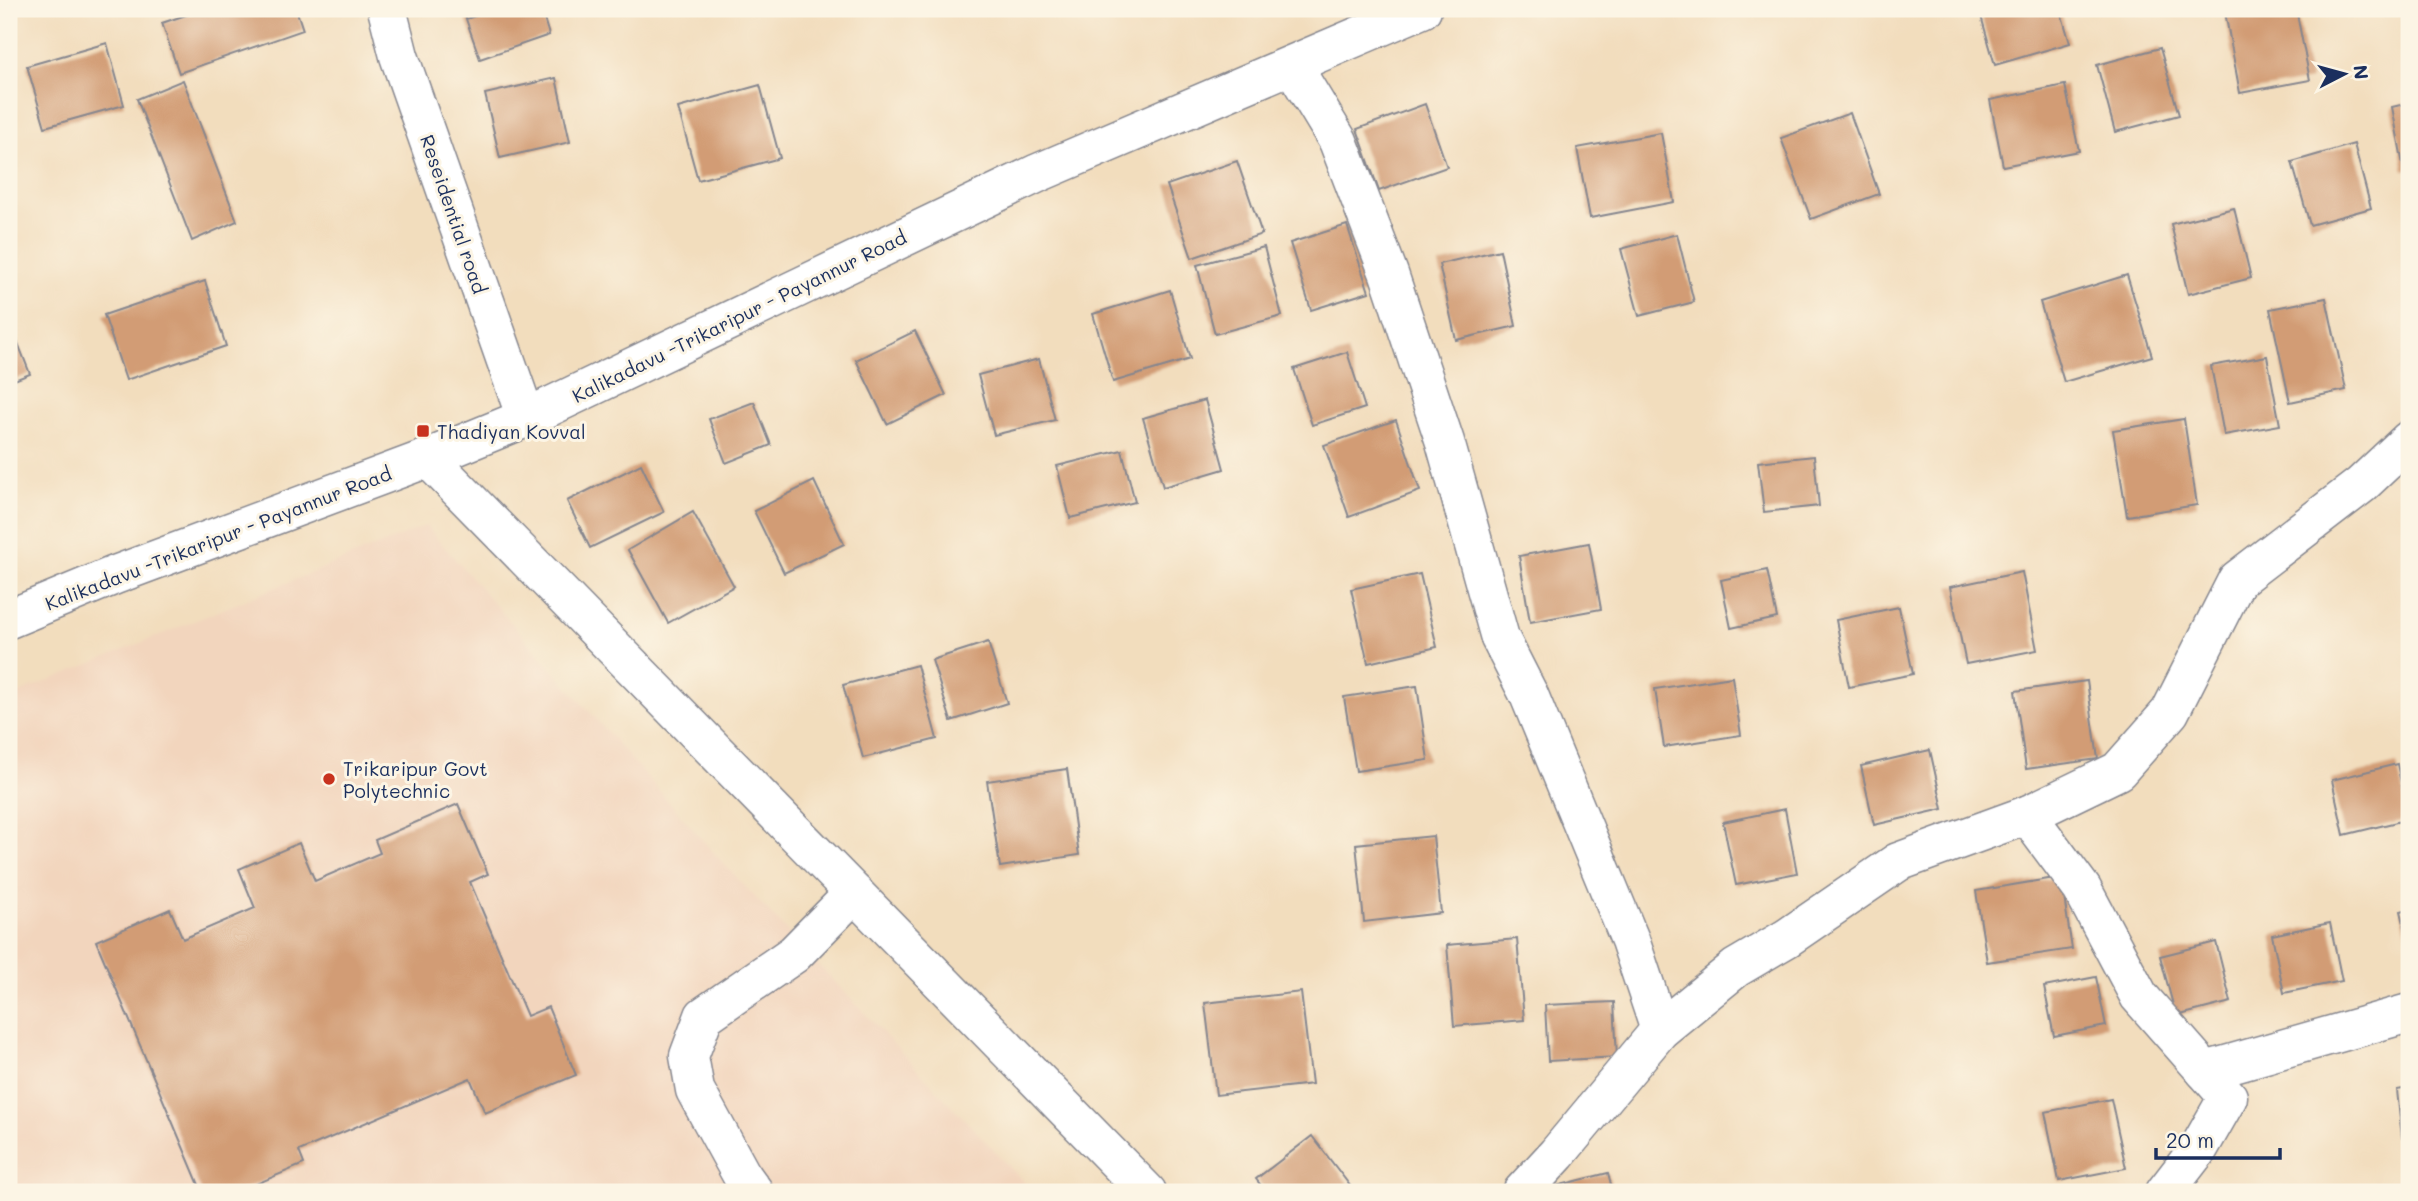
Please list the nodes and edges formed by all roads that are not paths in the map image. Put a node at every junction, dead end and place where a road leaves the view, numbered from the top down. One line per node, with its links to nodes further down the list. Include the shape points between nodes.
1 (387, 9): 4 (street, Reseidential road)
2 (1422, 9): 3 (street, Kalikadavu -Trikaripur - Payannur Road)
3 (1292, 65): 4 (street, Kalikadavu -Trikaripur - Payannur Road, via 1038,173); 11 (street, via 1338,141 1389,274 1445,442 1500,638 1625,928)
4 (526, 418): 6 (street, Kalikadavu -Trikaripur - Payannur Road)
5 (2409, 440): 8 (street, via 2361,485 2237,580 2170,712 2118,771)
6 (428, 458): 7 (street, Kalikadavu -Trikaripur - Payannur Road); 9 (street)
7 (9, 619)
8 (2027, 815): 11 (street, via 1898,862 1736,968); 12 (street, via 2082,889 2139,996)
9 (854, 893): 13 (street, via 794,954 704,1016 689,1056 695,1090); 14 (street)
10 (2409, 1013): 12 (street)
11 (1660, 1030): 15 (street)
12 (2206, 1071): 16 (street, via 2228,1097 2199,1148)
13 (754, 1192)
14 (1147, 1192)
15 (1522, 1192)
16 (2165, 1192)

